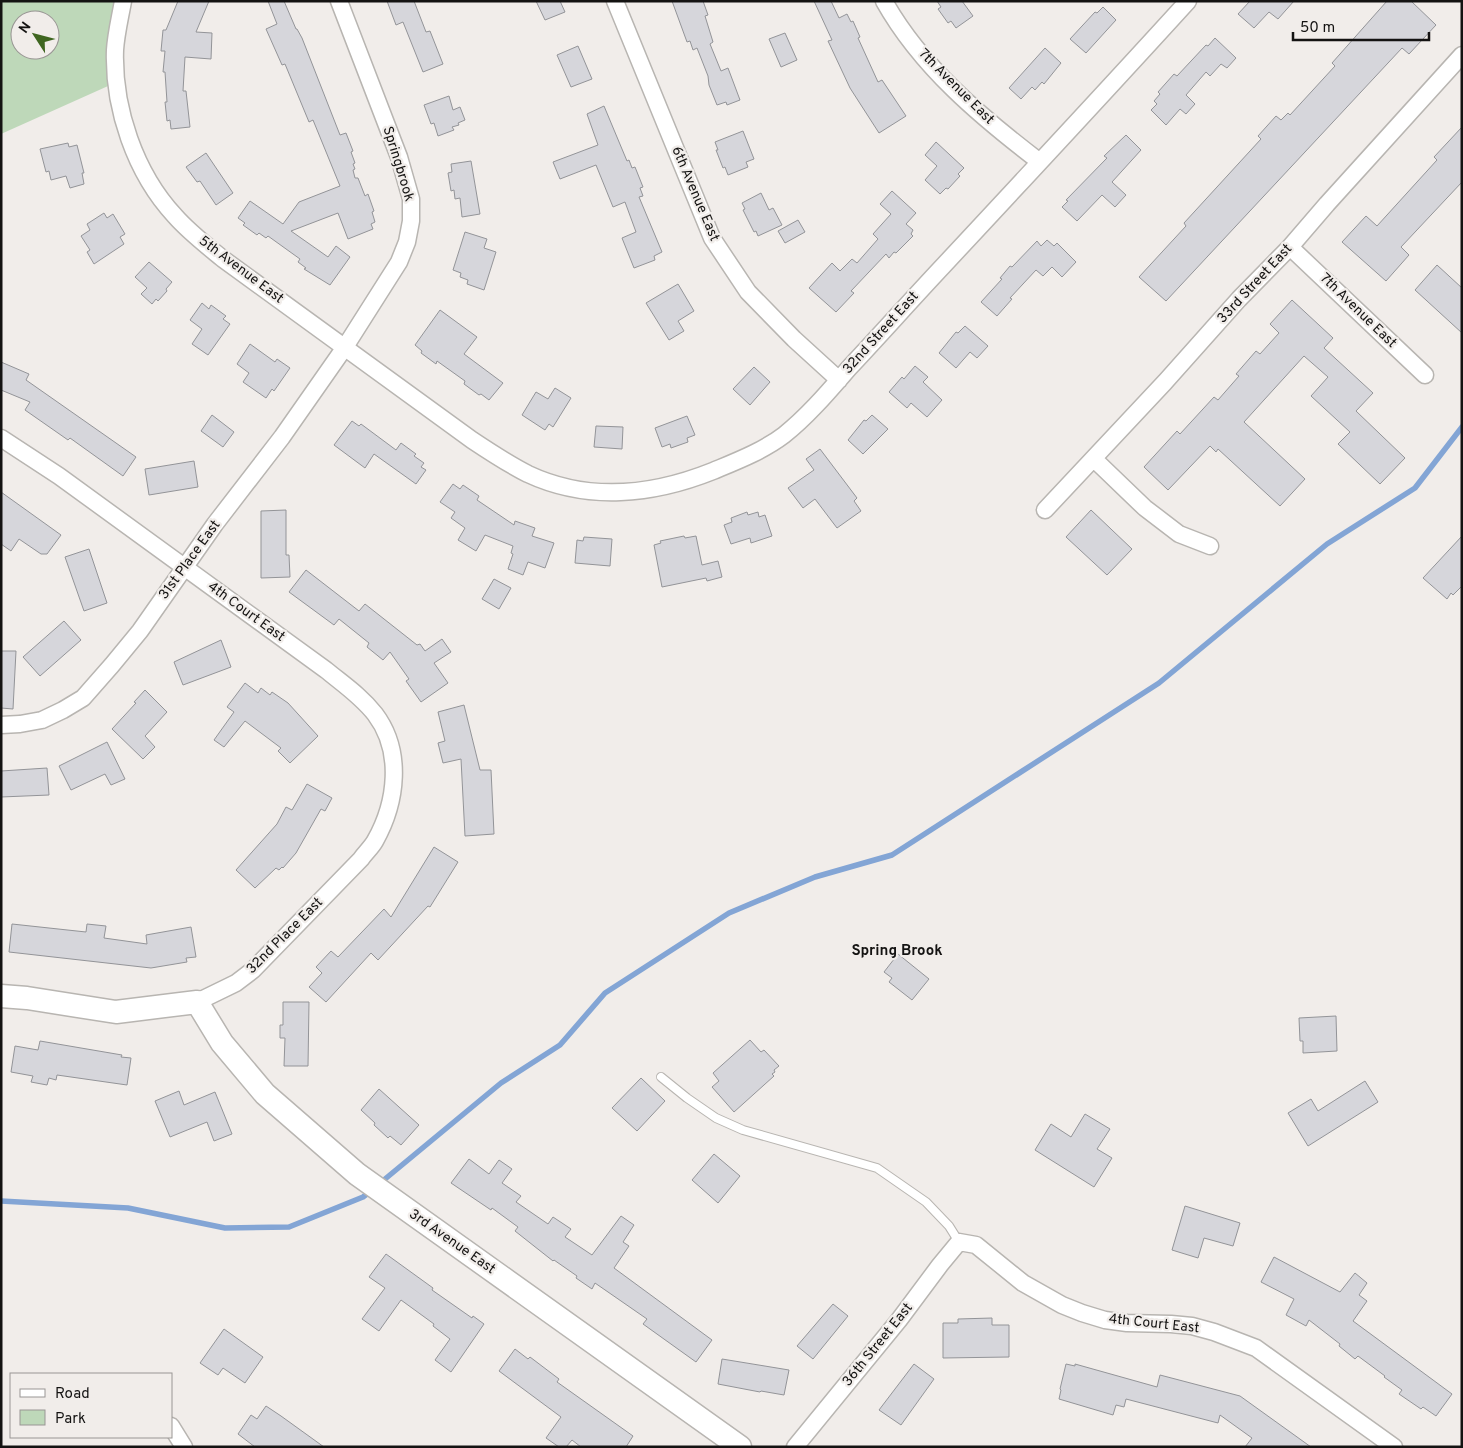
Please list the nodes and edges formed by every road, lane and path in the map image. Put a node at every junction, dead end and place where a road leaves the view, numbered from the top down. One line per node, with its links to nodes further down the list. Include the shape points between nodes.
1 (339, 1): 9 (street, Springbrook, via 399,157 411,199 411,221 399,262)
2 (615, 1): 11 (street, 6th Avenue East, via 712,238 748,292)
3 (884, 1): 7 (street, 7th Avenue East, via 908,39 938,73 985,119)
4 (1188, 1): 7 (street, 32nd Street East)
5 (123, 3): 9 (street, 5th Avenue East, via 115,51 118,95 138,159 160,198 189,230 223,259)
6 (1462, 55): 8 (street, 33rd Street East)
7 (1040, 162): 11 (street, 32nd Street East)
8 (1290, 247): 10 (street, 7th Avenue East); 14 (street, 33rd Street East)
9 (345, 347): 13 (street, 5th Avenue East); 17 (street, 31st Place East)
10 (1425, 376)
11 (839, 380): 13 (street, 32nd Street East, via 784,436 744,458 660,488 616,493 572,489 529,474)
12 (1, 438): 17 (street, 4th Court East, via 59,476)
13 (492, 453)
14 (1094, 459): 15 (street, 33rd Street East); 16 (street, via 1179,534)
15 (1045, 510)
16 (1210, 546)
17 (184, 568): 18 (street, 31st Place East, via 123,652 83,698 42,720); 19 (street, 4th Court East, via 360,698 387,734)
18 (1, 725)
19 (394, 755): 21 (street, 32nd Place East, via 391,800 370,848 253,970 236,983)
20 (1, 996): 21 (street, 32nd Place East, via 116,1012)
21 (197, 1002): 26 (street, 3rd Avenue East, via 222,1043 265,1094 357,1174)
22 (661, 1077): 23 (lane, via 716,1118 742,1130 877,1168 926,1202)
23 (960, 1242): 27 (street, 36th Street East); 28 (street, 4th Court East, via 976,1245 1024,1283 1082,1313 1127,1323 1192,1326 1256,1348)
24 (172, 1428): 25 (street)
25 (184, 1447)
26 (740, 1447)
27 (796, 1447)
28 (1394, 1447)

